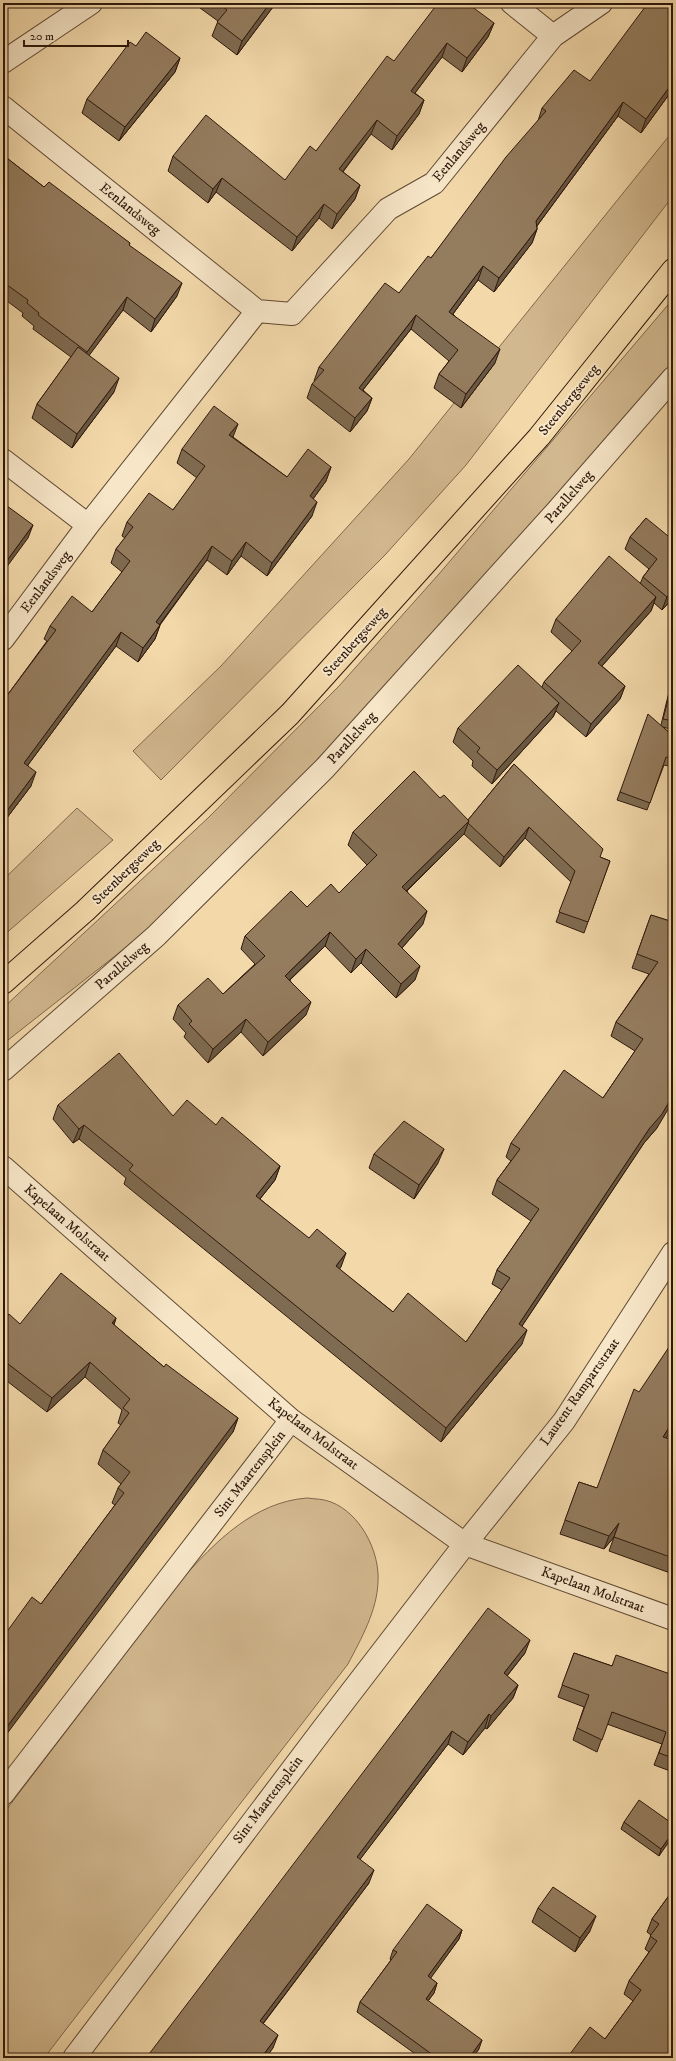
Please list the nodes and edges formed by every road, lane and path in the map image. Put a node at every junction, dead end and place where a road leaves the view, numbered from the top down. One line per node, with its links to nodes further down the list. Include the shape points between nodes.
1 (91, 3): 5 (street)
2 (512, 3): 4 (street)
3 (601, 3): 4 (street, Eenlandsweg)
4 (553, 36): 8 (street, Eenlandsweg, via 434,183 388,209 292,314)
5 (3, 62)
6 (3, 107): 8 (street, Eenlandsweg)
7 (673, 270): 13 (main road, Steenbergseweg, via 539,437 290,714 85,911)
8 (257, 311): 11 (street, Eenlandsweg)
9 (673, 378): 14 (street, Parallelweg, via 325,768 156,936)
10 (3, 460): 11 (street)
11 (88, 525): 12 (street, Eenlandsweg)
12 (3, 639)
13 (3, 983)
14 (3, 1070)
15 (3, 1167): 17 (street, Kapelaan Molstraat)
16 (673, 1253): 18 (street, Laurent Rampartstraat, via 564,1421)
17 (291, 1420): 18 (street, Kapelaan Molstraat); 20 (street, Sint Maartensplein)
18 (465, 1544): 19 (street, Kapelaan Molstraat); 21 (street, Sint Maartensplein)
19 (673, 1619)
20 (3, 1794)
21 (74, 2058)

